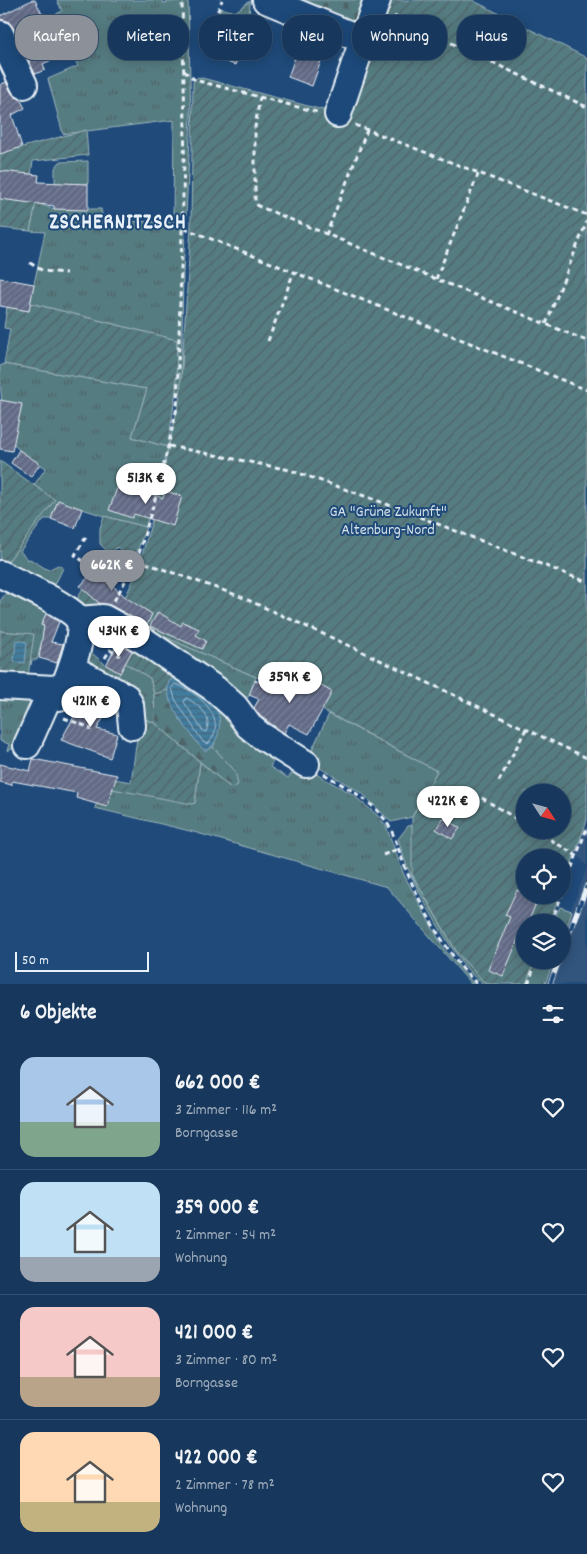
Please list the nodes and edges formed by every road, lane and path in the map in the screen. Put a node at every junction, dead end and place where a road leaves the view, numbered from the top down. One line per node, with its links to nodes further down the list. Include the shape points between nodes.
1 (182, 0): 9 (path)
2 (222, 0): 5 (path)
3 (376, 4): 12 (path)
4 (258, 5): 7 (street)
5 (216, 15)
6 (0, 34): 10 (street)
7 (352, 36)
8 (356, 60): 13 (street)
9 (184, 71): 11 (path, via 195,80); 18 (path)
10 (24, 85)
11 (260, 97): 13 (path); 19 (path, via 255,127 255,201 266,211)
12 (587, 107)
13 (337, 116): 14 (path)
14 (367, 130): 15 (path); 19 (path)
15 (480, 172): 16 (path); 23 (path)
16 (587, 215)
17 (587, 222): 24 (path)
18 (184, 228): 22 (path); 28 (path, via 178,399)
19 (326, 235): 23 (path)
20 (30, 263): 21 (path, via 43,271)
21 (66, 273)
22 (293, 274): 25 (path); 27 (path)
23 (436, 279): 24 (path)
24 (546, 324): 26 (path)
25 (268, 341)
26 (587, 341)
27 (587, 390)
28 (169, 446): 30 (path); 35 (path, via 290,470)
29 (86, 537): 32 (path, via 75,556)
30 (137, 560): 34 (path); 42 (path, via 248,600)
31 (113, 564): 34 (path)
32 (91, 567)
33 (0, 574): 36 (street)
34 (128, 577): 36 (path)
35 (587, 582)
36 (91, 619): 40 (street, via 81,627); 46 (street, via 143,640 192,671 235,707 260,735)
37 (120, 656): 38 (path, via 110,650)
38 (106, 658)
39 (0, 686): 40 (street)
40 (62, 691): 41 (street, via 126,696); 43 (path, via 91,728); 44 (street, via 47,700)
41 (132, 726)
42 (526, 729): 45 (path); 47 (path)
43 (89, 733)
44 (27, 745)
45 (587, 758)
46 (306, 764): 52 (path, via 370,804 389,826)
47 (499, 781)
48 (482, 798): 49 (path)
49 (516, 819)
50 (587, 828): 54 (path)
51 (549, 839): 54 (path)
52 (398, 849): 53 (path); 57 (path, via 413,886 442,940)
53 (382, 855)
54 (577, 856): 55 (path)
55 (571, 871)
56 (534, 969): 58 (path)
57 (477, 984)
58 (528, 984)

